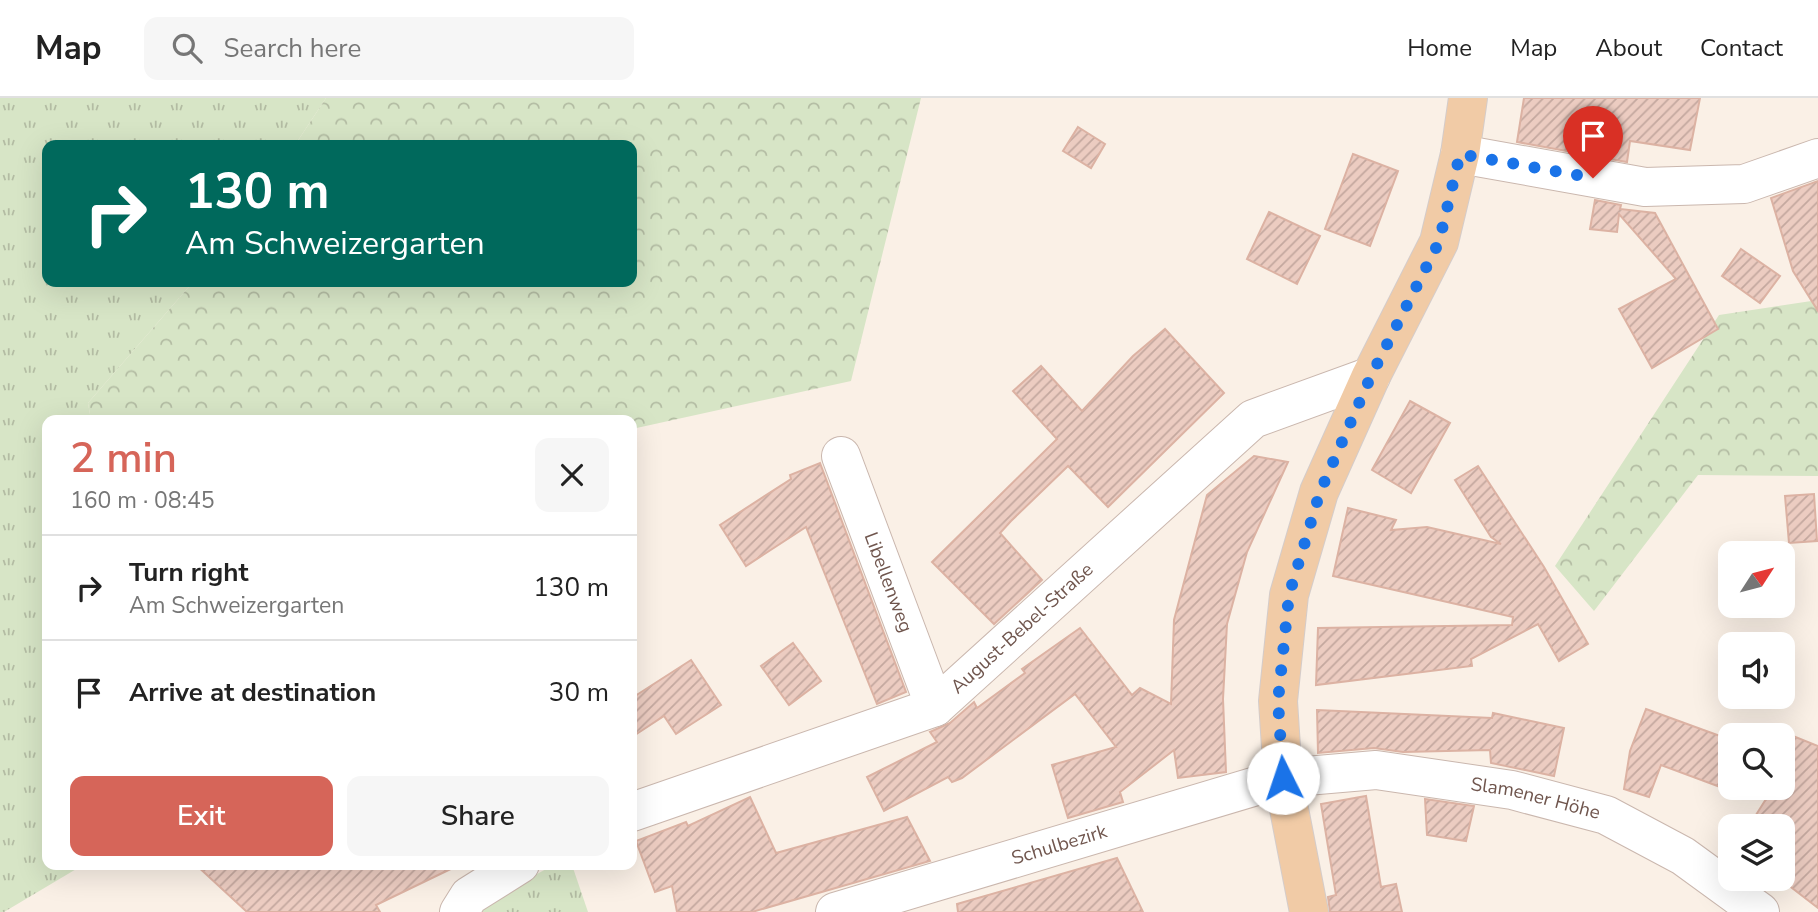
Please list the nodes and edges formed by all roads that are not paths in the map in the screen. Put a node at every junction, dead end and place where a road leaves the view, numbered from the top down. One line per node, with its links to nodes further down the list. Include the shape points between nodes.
1 (1468, 98): 2 (main road)
2 (1460, 154): 3 (street, via 1645,187 1744,184); 4 (main road, via 1439,242)
3 (1818, 158)
4 (1371, 376): 6 (street, August-Bebel-Straße, via 1253,419); 7 (main road, via 1320,492 1289,595 1278,701)
5 (841, 456): 6 (street, Libellenweg)
6 (935, 707): 8 (street, August-Bebel-Straße)
7 (1283, 778): 11 (street, Schulbezirk); 12 (main road); 13 (street, Slamener Höhe, via 1376,770 1512,790 1606,815 1683,856)
8 (637, 810)
9 (510, 870): 10 (street, via 469,896)
10 (459, 912)
11 (835, 912)
12 (1308, 912)
13 (1760, 912)

